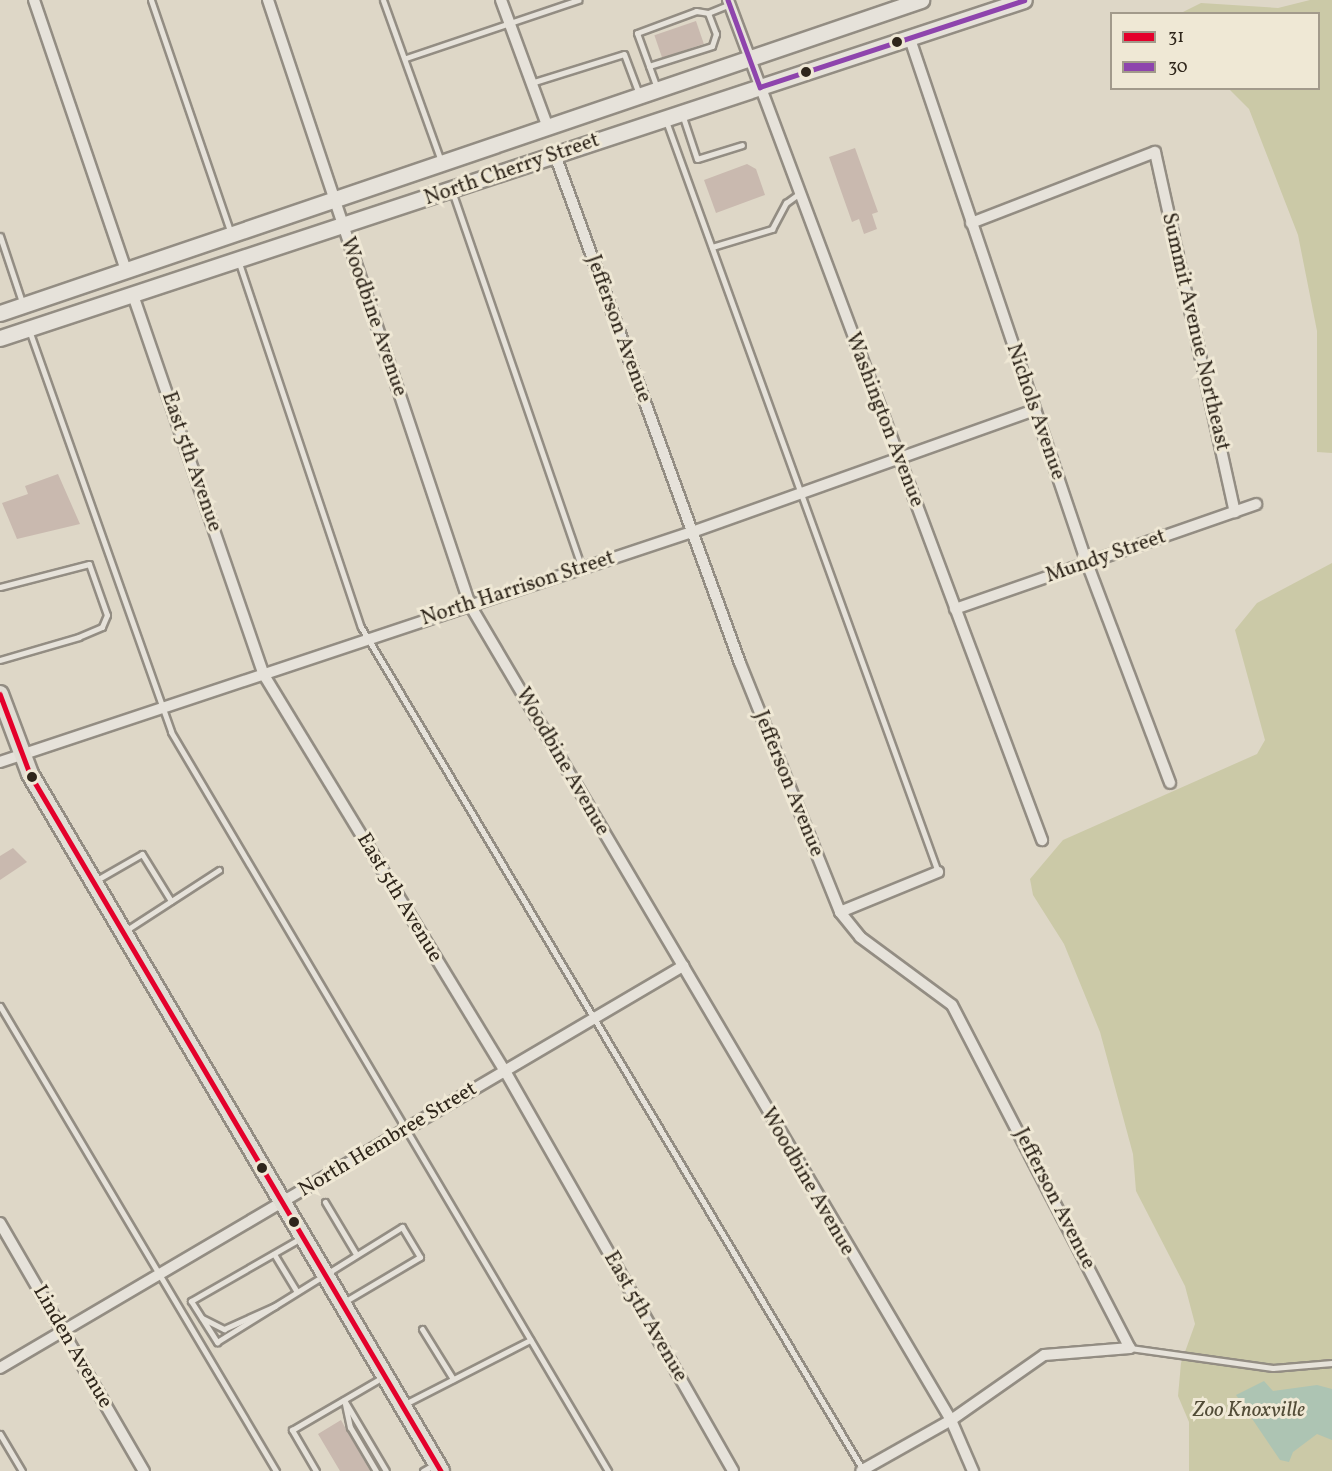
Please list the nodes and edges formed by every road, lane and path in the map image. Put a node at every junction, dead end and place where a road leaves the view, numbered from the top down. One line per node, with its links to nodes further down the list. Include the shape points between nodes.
1 (34, 0): 35 (street)
2 (151, 0): 31 (lane)
3 (268, 0): 28 (street, Woodbine Avenue)
4 (383, 0): 14 (lane)
5 (501, 0): 11 (street)
6 (579, 0): 11 (lane)
7 (921, 0): 13 (main road, North Cherry Street)
8 (1024, 0): 12 (main road, North Cherry Street)
9 (729, 2): 10 (lane); 13 (street, Washington Avenue)
10 (708, 13): 15 (lane, via 716,34 712,46); 15 (lane, via 696,11 637,33)
11 (510, 25): 14 (lane); 16 (street)
12 (910, 39): 17 (main road, North Cherry Street); 29 (street, Nichols Avenue)
13 (749, 57): 17 (street, Washington Avenue); 18 (main road, North Cherry Street)
14 (406, 58): 25 (lane)
15 (649, 66): 18 (lane)
16 (531, 83): 19 (lane, via 624,54); 22 (street)
17 (760, 87): 20 (main road, North Cherry Street); 27 (street, Washington Avenue)
18 (657, 88): 19 (main road, North Cherry Street)
19 (639, 94): 22 (main road, North Cherry Street)
20 (682, 112): 21 (main road, North Cherry Street); 23 (lane, via 697,159)
21 (664, 118): 24 (main road, North Cherry Street); 33 (lane)
22 (547, 125): 25 (main road, North Cherry Street)
23 (742, 145)
24 (555, 155): 26 (main road, North Cherry Street); 46 (street, Jefferson Avenue)
25 (441, 161): 28 (main road, North Cherry Street)
26 (452, 190): 30 (main road, North Cherry Street); 48 (lane)
27 (800, 193): 33 (lane, via 786,203 772,229); 42 (street, Washington Avenue)
28 (333, 198): 30 (street, Woodbine Avenue); 31 (main road, North Cherry Street)
29 (971, 223): 41 (street, Nichols Avenue); 45 (street, Summit Avenue Northeast, via 1155,152)
30 (342, 227): 34 (main road, North Cherry Street); 50 (street, Woodbine Avenue)
31 (230, 231): 35 (main road, North Cherry Street)
32 (0, 236): 37 (lane)
33 (712, 247): 43 (lane)
34 (238, 260): 36 (main road, North Cherry Street); 52 (lane, via 361,627)
35 (125, 268): 37 (main road, North Cherry Street)
36 (133, 295): 39 (main road, North Cherry Street); 54 (street, East 5th Avenue)
37 (23, 304): 38 (main road, North Cherry Street)
38 (1, 310)
39 (28, 329): 40 (main road, North Cherry Street); 56 (lane)
40 (0, 338)
41 (1034, 410): 42 (street, North Harrison Street); 47 (street, Nichols Avenue)
42 (898, 458): 43 (street, North Harrison Street); 51 (street, Washington Avenue)
43 (802, 493): 46 (street, North Harrison Street); 63 (lane)
44 (1256, 504): 45 (street, Mundy Street)
45 (1234, 512): 47 (street, Mundy Street)
46 (692, 532): 48 (street, North Harrison Street); 66 (street, Jefferson Avenue)
47 (1087, 563): 51 (street, Mundy Street); 60 (street, Nichols Avenue)
48 (583, 568): 50 (street, North Harrison Street)
49 (0, 587): 53 (lane, via 88,564 107,615 102,627 79,638)
50 (470, 605): 52 (street, North Harrison Street); 68 (street, Woodbine Avenue)
51 (955, 609): 61 (street, Washington Avenue)
52 (370, 639): 54 (street, North Harrison Street); 70 (lane)
53 (0, 660)
54 (264, 675): 56 (street, North Harrison Street); 71 (street, East 5th Avenue)
55 (0, 694): 57 (main road)
56 (160, 709): 58 (street, North Harrison Street); 72 (lane)
57 (4, 721): 58 (main road)
58 (20, 754): 59 (street, North Harrison Street); 64 (main road)
59 (0, 762)
60 (1170, 783)
61 (1042, 840)
62 (219, 870): 65 (lane)
63 (938, 872): 66 (street)
64 (93, 883): 65 (lane, via 142,854); 67 (main road)
65 (171, 901): 67 (lane)
66 (840, 912): 88 (street, Jefferson Avenue, via 860,937 952,1005)
67 (122, 932): 73 (main road)
68 (683, 966): 70 (street, North Hembree Street); 95 (street, Woodbine Avenue)
69 (0, 1006): 79 (lane)
70 (592, 1020): 71 (street, North Hembree Street); 106 (lane)
71 (505, 1071): 72 (street, North Hembree Street); 105 (street, East 5th Avenue)
72 (406, 1129): 73 (street, North Hembree Street); 87 (lane)
73 (282, 1202): 76 (main road); 79 (street, North Hembree Street)
74 (325, 1202): 78 (lane)
75 (0, 1223): 86 (street, Linden Avenue)
76 (302, 1237): 77 (lane); 80 (main road)
77 (274, 1254): 81 (lane); 84 (lane, via 191,1301)
78 (356, 1254): 80 (lane); 82 (lane, via 402,1227 420,1257)
79 (159, 1274): 86 (street, North Hembree Street); 100 (lane)
80 (324, 1274): 81 (lane); 82 (main road)
81 (297, 1292): 83 (lane)
82 (342, 1303): 91 (main road)
83 (274, 1306): 84 (lane, via 224,1329); 84 (lane, via 217,1342)
84 (202, 1318)
85 (422, 1329): 92 (lane)
86 (62, 1332): 90 (street, North Hembree Street); 99 (street, Linden Avenue)
87 (530, 1340): 92 (lane); 104 (lane)
88 (1130, 1348): 89 (lane, via 1273,1368); 95 (street, via 1044,1355)
89 (1332, 1364)
90 (0, 1368)
91 (385, 1376): 93 (lane); 94 (main road)
92 (453, 1378): 94 (lane)
93 (344, 1400): 101 (lane, via 292,1430); 102 (lane, via 350,1427); 103 (lane)
94 (402, 1405): 97 (main road)
95 (951, 1420): 106 (street); 107 (street, Woodbine Avenue)
96 (0, 1434): 98 (lane)
97 (434, 1468)
98 (22, 1471)
99 (144, 1471)
100 (276, 1471)
101 (316, 1471)
102 (376, 1471)
103 (386, 1471)
104 (608, 1471)
105 (733, 1471)
106 (862, 1471)
107 (973, 1471)

